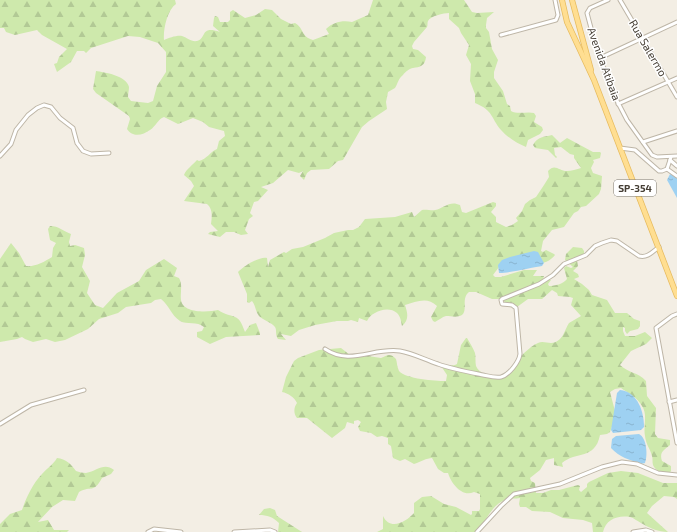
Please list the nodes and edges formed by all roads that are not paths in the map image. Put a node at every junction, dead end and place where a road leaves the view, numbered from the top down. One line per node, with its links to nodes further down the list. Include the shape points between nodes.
1 (555, 0): 9 (street, via 558,15 556,20)
2 (562, 0): 7 (main road, SP-354)
3 (572, 0): 6 (main road, SP-354)
4 (608, 0): 11 (street, Avenida Atibaia, via 588,10 587,16)
5 (620, 0): 10 (street, Rua Salermo)
6 (577, 19): 7 (main road, via 573,23); 13 (main road, SP-354)
7 (567, 22): 13 (main road, SP-354)
8 (677, 22): 10 (street)
9 (501, 35)
10 (643, 38): 11 (street); 14 (street, Rua Salermo)
11 (600, 58): 16 (street, Avenida Atibaia)
12 (677, 78): 14 (street)
13 (594, 80): 19 (main road, SP-354)
14 (668, 82): 15 (street, Rua Salermo); 16 (street)
15 (677, 97)
16 (618, 104): 18 (street, Avenida Atibaia)
17 (677, 131): 18 (street)
18 (643, 142): 23 (street, Avenida Atibaia, via 654,156)
19 (620, 148): 25 (street, via 635,150 659,171); 27 (main road, SP-354)
20 (109, 153): 21 (street, via 91,154 83,151 77,143 73,128 51,107 44,105 24,119 16,130 11,144)
21 (0, 156)
22 (677, 156): 23 (street)
23 (670, 159): 24 (street); 25 (street)
24 (677, 166)
25 (667, 169): 26 (street)
26 (677, 176)
27 (658, 247): 28 (main road, SP-354); 30 (street, via 643,257 611,240 564,264 539,284 502,299 502,304 516,308 520,354 509,372 501,377 456,369 401,351 344,356)
28 (677, 296)
29 (677, 314): 33 (street, via 656,328)
30 (325, 349)
31 (84, 390): 34 (street, via 31,405)
32 (677, 400): 33 (street)
33 (669, 402): 35 (street)
34 (0, 424)
35 (677, 443)
36 (677, 475): 41 (street, via 658,473 637,464 622,462 602,467 560,484 514,494)
37 (148, 532): 38 (street, via 154,529)
38 (181, 532)
39 (234, 532): 40 (street)
40 (275, 532)
41 (477, 532)
42 (633, 532): 43 (street)
43 (652, 532)

